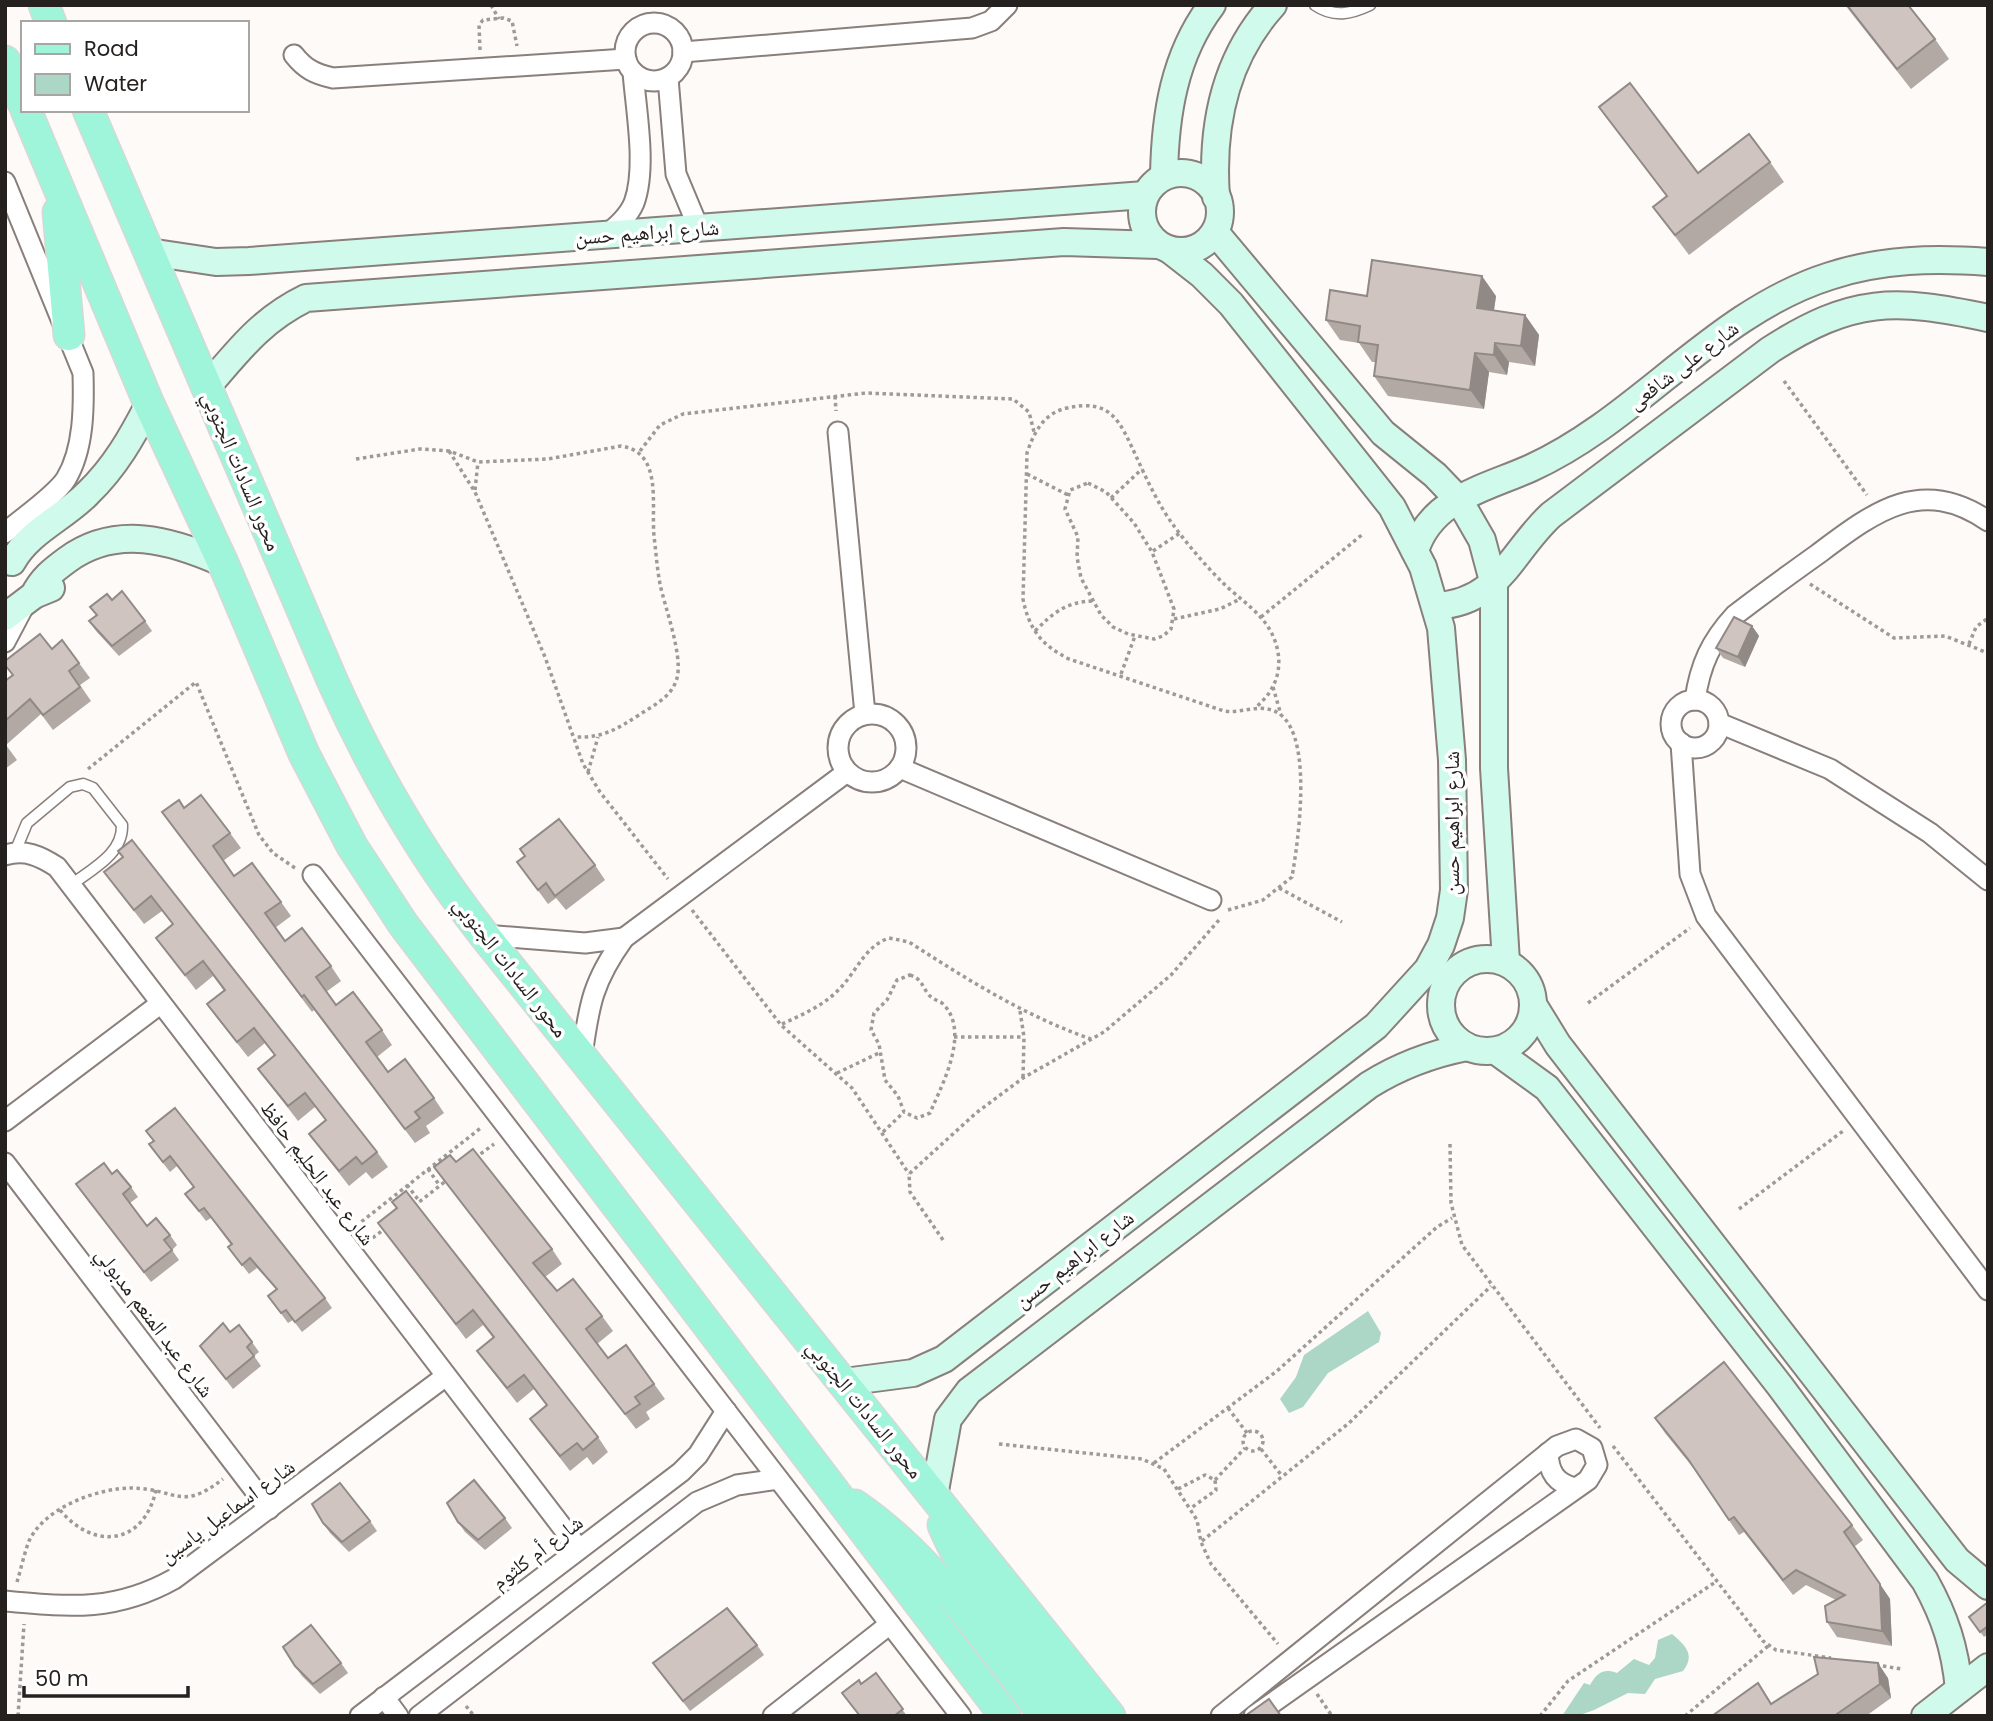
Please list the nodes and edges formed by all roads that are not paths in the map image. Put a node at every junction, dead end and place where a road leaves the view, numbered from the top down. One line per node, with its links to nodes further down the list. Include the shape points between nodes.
1 (1007, 5): 7 (street, via 992,21 972,28)
2 (1212, 5): 15 (street, via 1185,53 1171,93 1164,134)
3 (1273, 5): 19 (street, via 1242,48 1227,83 1217,120)
4 (1315, 5): 5 (lane, via 1337,14 1352,14)
5 (1370, 5)
6 (647, 14): 7 (street, via 673,30); 10 (street, via 625,49)
7 (684, 52): 11 (street, via 676,72)
8 (294, 55): 10 (street, via 317,75 333,78 518,66)
9 (5, 61): 12 (main road)
10 (630, 66): 11 (street, via 644,79); 22 (street, via 640,177 633,205)
11 (668, 78): 20 (street, via 676,174)
12 (21, 98)
13 (27, 112): 16 (main road)
14 (89, 112): 24 (main road, محور السادات الجنوبي)
15 (1164, 176): 18 (street); 19 (street, via 1195,176 1208,184)
16 (55, 180): 28 (main road); 30 (main road)
17 (5, 182): 28 (street)
18 (1145, 195): 20 (street, شارع ابراهيم حسن); 23 (street, via 1143,223)
19 (1216, 197): 21 (street, via 1220,208)
20 (699, 229): 22 (street, شارع ابراهيم حسن); 26 (street)
21 (1215, 232): 23 (street, via 1196,249); 32 (street, شارع ابراهيم حسن, via 1383,433)
22 (605, 236): 24 (street, شارع ابراهيم حسن, via 249,261 216,262)
23 (1164, 247): 26 (street, شارع ابراهيم حسن, via 1064,242); 35 (street, شارع ابراهيم حسن, via 1231,304 1392,507)
24 (149, 252): 29 (main road, محور السادات الجنوبي)
25 (1988, 262): 32 (street, شارع على شافعى, via 1938,258 1883,262 1829,276 1777,298 1730,328 1598,430 1529,469)
26 (704, 267): 29 (street, شارع ابراهيم حسن, via 306,298 278,312 254,332)
27 (1988, 318): 38 (street, شارع على شافعى, via 1925,305 1884,305 1843,313 1805,328 1551,515)
28 (69, 335): 34 (street, via 83,373 75,458 65,481)
29 (207, 387): 54 (main road, محور السادات الجنوبي, via 354,730 407,826)
30 (149, 404): 36 (main road); 37 (street, via 122,455 120,475 97,505 29,557)
31 (838, 432): 44 (street)
32 (1458, 500): 35 (street, شارع على شافعى, via 1433,517); 38 (street, شارع ابراهيم حسن, via 1482,540)
33 (1988, 521): 43 (street, via 1969,508 1939,499 1908,500 1878,511 1735,615 1706,654)
34 (5, 533)
35 (1415, 551): 40 (street, شارع ابراهيم حسن)
36 (223, 563): 39 (street, via 168,546 99,558); 74 (main road, via 304,754 376,886)
37 (7, 567): 39 (street)
38 (1494, 585): 40 (street, شارع على شافعى, via 1474,598); 56 (street, شارع ابراهيم حسن, via 1494,768)
39 (30, 598): 41 (street); 42 (street)
40 (1436, 606): 57 (street, شارع ابراهيم حسن, via 1452,760 1454,890)
41 (5, 617)
42 (5, 642)
43 (1695, 700): 45 (street, via 1709,705); 46 (street, via 1672,716)
44 (865, 714): 47 (street, via 877,713 897,724 906,745); 48 (street, via 853,718 839,737 840,761)
45 (1719, 723): 46 (street, via 1718,732 1706,745); 51 (street, via 1830,769 1930,833)
46 (1681, 743): 65 (street, via 1690,874 1706,916)
47 (901, 768): 48 (street, via 875,782); 53 (street)
48 (847, 772): 55 (street)
49 (10, 854): 52 (street, شارع عبد الحليم حافظ, via 38,855 57,867); 52 (lane, via 27,823 70,787 83,784 100,794 122,825 122,833 114,852)
50 (313, 875): 70 (street)
51 (1988, 880)
52 (71, 885): 58 (street, شارع عبد الحليم حافظ)
53 (1219, 905)
54 (484, 935): 55 (street, via 584,943); 62 (main road, محور السادات الجنوبي)
55 (624, 937): 62 (street, via 603,967 589,1000)
56 (1506, 962): 57 (street, via 1479,959); 59 (street, via 1526,980)
57 (1437, 976): 60 (street, via 1441,1012 1450,1032); 68 (street, شارع ابراهيم حسن, via 944,1359 913,1373)
58 (160, 1004): 63 (street); 67 (street, شارع عبد الحليم حافظ)
59 (1534, 1006): 61 (street, via 1522,1035); 66 (street, via 1558,1045)
60 (1467, 1047): 61 (street); 75 (street, شارع ابراهيم حسن, via 1399,1066 1369,1085 969,1391 948,1419)
61 (1496, 1051): 69 (street, via 1548,1088)
62 (582, 1056): 68 (main road, محور السادات الجنوبي)
63 (5, 1121)
64 (5, 1163): 76 (street, شارع عبد المنعم مدبولي)
65 (1988, 1290)
66 (1808, 1366): 69 (street); 78 (street, via 1956,1560)
67 (446, 1376): 76 (street, شارع اسماعيل ياسين); 77 (street, شارع عبد الحليم حافظ)
68 (844, 1382): 75 (main road, محور السادات الجنوبي)
69 (1780, 1387): 84 (street, via 1925,1581 1944,1615)
70 (726, 1411): 72 (street); 77 (street, شارع أم كلثوم, via 698,1455 681,1472)
71 (1548, 1454): 73 (street, via 1554,1476); 73 (street, via 1568,1440 1592,1448 1597,1465); 81 (street)
72 (778, 1479): 80 (street); 88 (street, via 737,1485 697,1502)
73 (1575, 1488): 83 (street)
74 (831, 1489): 91 (main road); 92 (main road, via 916,1554)
75 (934, 1496): 93 (main road, via 965,1570); 94 (main road, محور السادات الجنوبي)
76 (269, 1509): 79 (street, شارع اسماعيل ياسين, via 149,1593 111,1605)
77 (579, 1549): 85 (street, شارع أم كلثوم)
78 (1988, 1586)
79 (14, 1602)
80 (890, 1624): 89 (street); 90 (street)
81 (1293, 1662): 83 (street); 95 (street)
82 (1988, 1667): 84 (street)
83 (1305, 1677): 96 (street)
84 (1959, 1689): 97 (street)
85 (384, 1698): 86 (street, شارع أم كلثوم); 87 (street)
86 (360, 1716)
87 (398, 1716)
88 (419, 1716)
89 (773, 1716)
90 (961, 1716)
91 (1005, 1716)
92 (1045, 1716)
93 (1077, 1716)
94 (1110, 1716)
95 (1221, 1716)
96 (1254, 1716)
97 (1925, 1716)

